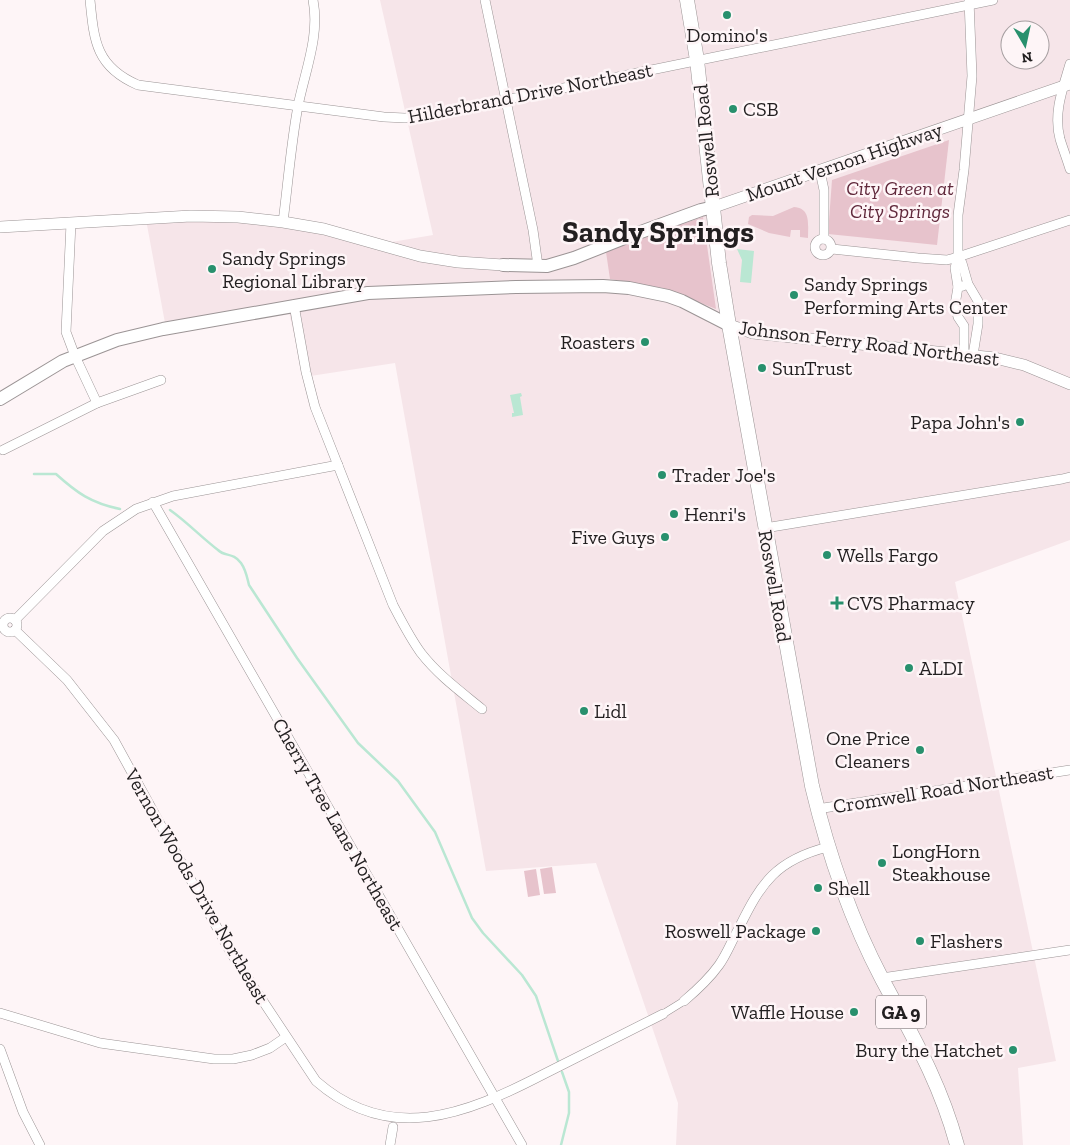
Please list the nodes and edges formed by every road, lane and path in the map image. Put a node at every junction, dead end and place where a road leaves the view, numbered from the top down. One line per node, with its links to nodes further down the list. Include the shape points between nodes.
1 (90, 0): 11 (street, Hilderbrand Drive Northeast, via 98,51 113,72 124,79 146,87)
2 (314, 0): 11 (street, via 314,42)
3 (484, 0): 10 (street)
4 (687, 0): 7 (main road, Roswell Road / GA 9)
5 (993, 0): 6 (street, Hilderbrand Drive Northeast)
6 (970, 2): 7 (street, Hilderbrand Drive Northeast); 12 (street, via 972,76)
7 (697, 60): 10 (street, Hilderbrand Drive Northeast); 15 (main road, Roswell Road / GA 9)
8 (1070, 64): 9 (street)
9 (1067, 85): 12 (street, Mount Vernon Highway); 13 (street, via 1058,111 1058,124)
10 (505, 100): 11 (street, Hilderbrand Drive Northeast, via 405,118); 24 (street)
11 (298, 106): 17 (street)
12 (968, 119): 14 (street, Mount Vernon Highway); 22 (street, via 958,215)
13 (1070, 169)
14 (820, 171): 15 (street, Mount Vernon Highway); 20 (street, via 824,190)
15 (714, 207): 24 (main road, Mount Vernon Highway, via 574,258); 29 (main road, Roswell Road / GA 9)
16 (1070, 220): 22 (street)
17 (283, 222): 18 (street, via 191,216); 23 (street, via 324,229 420,256)
18 (71, 223): 19 (street); 32 (street, via 66,332)
19 (0, 227)
20 (824, 239): 21 (street, via 829,241); 21 (street, via 817,243 817,253 824,256)
21 (832, 249): 22 (street, via 918,258)
22 (958, 258): 25 (street); 26 (street, via 955,268)
23 (503, 264): 24 (main road, Mount Vernon Highway)
24 (538, 266)
25 (968, 284): 26 (street); 28 (street, via 978,301)
26 (958, 287): 30 (street, via 955,305)
27 (294, 306): 29 (main road, Johnson Ferry Road Northeast, via 372,293 603,286 668,296); 32 (main road, via 144,333); 38 (street, via 310,389)
28 (978, 324): 30 (street); 31 (street)
29 (729, 326): 31 (street, Johnson Ferry Road Northeast, via 753,332); 41 (main road, Roswell Road / GA 9)
30 (964, 326): 31 (street)
31 (968, 355): 34 (street, Johnson Ferry Road Northeast, via 1024,365)
32 (75, 356): 35 (main road); 36 (street)
33 (161, 380): 36 (street)
34 (1070, 384)
35 (0, 398)
36 (97, 403): 37 (street)
37 (3, 450)
38 (338, 465): 40 (street); 46 (street, via 406,631 436,670)
39 (1070, 477): 41 (street)
40 (153, 502): 43 (street, via 103,531); 57 (street, Cherry Tree Lane Northeast)
41 (765, 528): 48 (main road, Roswell Road / GA 9)
42 (2, 618): 43 (street); 45 (street)
43 (16, 620): 44 (street)
44 (15, 630): 45 (street); 55 (street, Vernon Woods Drive Northeast, via 67,680 114,740 231,953)
45 (3, 633)
46 (482, 709)
47 (1070, 770): 48 (street, Cromwell Road Northeast)
48 (817, 809): 49 (main road, Roswell Road / GA 9)
49 (828, 847): 51 (main road, Roswell Road / GA 9, via 856,924); 52 (street, via 798,857 766,880 719,964 704,984)
50 (1070, 950): 51 (street)
51 (882, 978): 62 (main road, Roswell Road / GA 9, via 923,1054)
52 (684, 1001): 54 (street)
53 (0, 1013): 55 (street, via 100,1043 214,1059 252,1055)
54 (663, 1014): 57 (street, Vernon Woods Drive Northeast)
55 (286, 1037): 58 (street, Vernon Woods Drive Northeast, via 316,1081 333,1099 360,1116)
56 (0, 1049): 59 (street, via 23,1112)
57 (496, 1099): 58 (street, Vernon Woods Drive Northeast, via 447,1121); 61 (street, Cherry Tree Lane Northeast)
58 (393, 1127): 60 (street)
59 (40, 1145)
60 (390, 1145)
61 (522, 1145)
62 (957, 1145)

